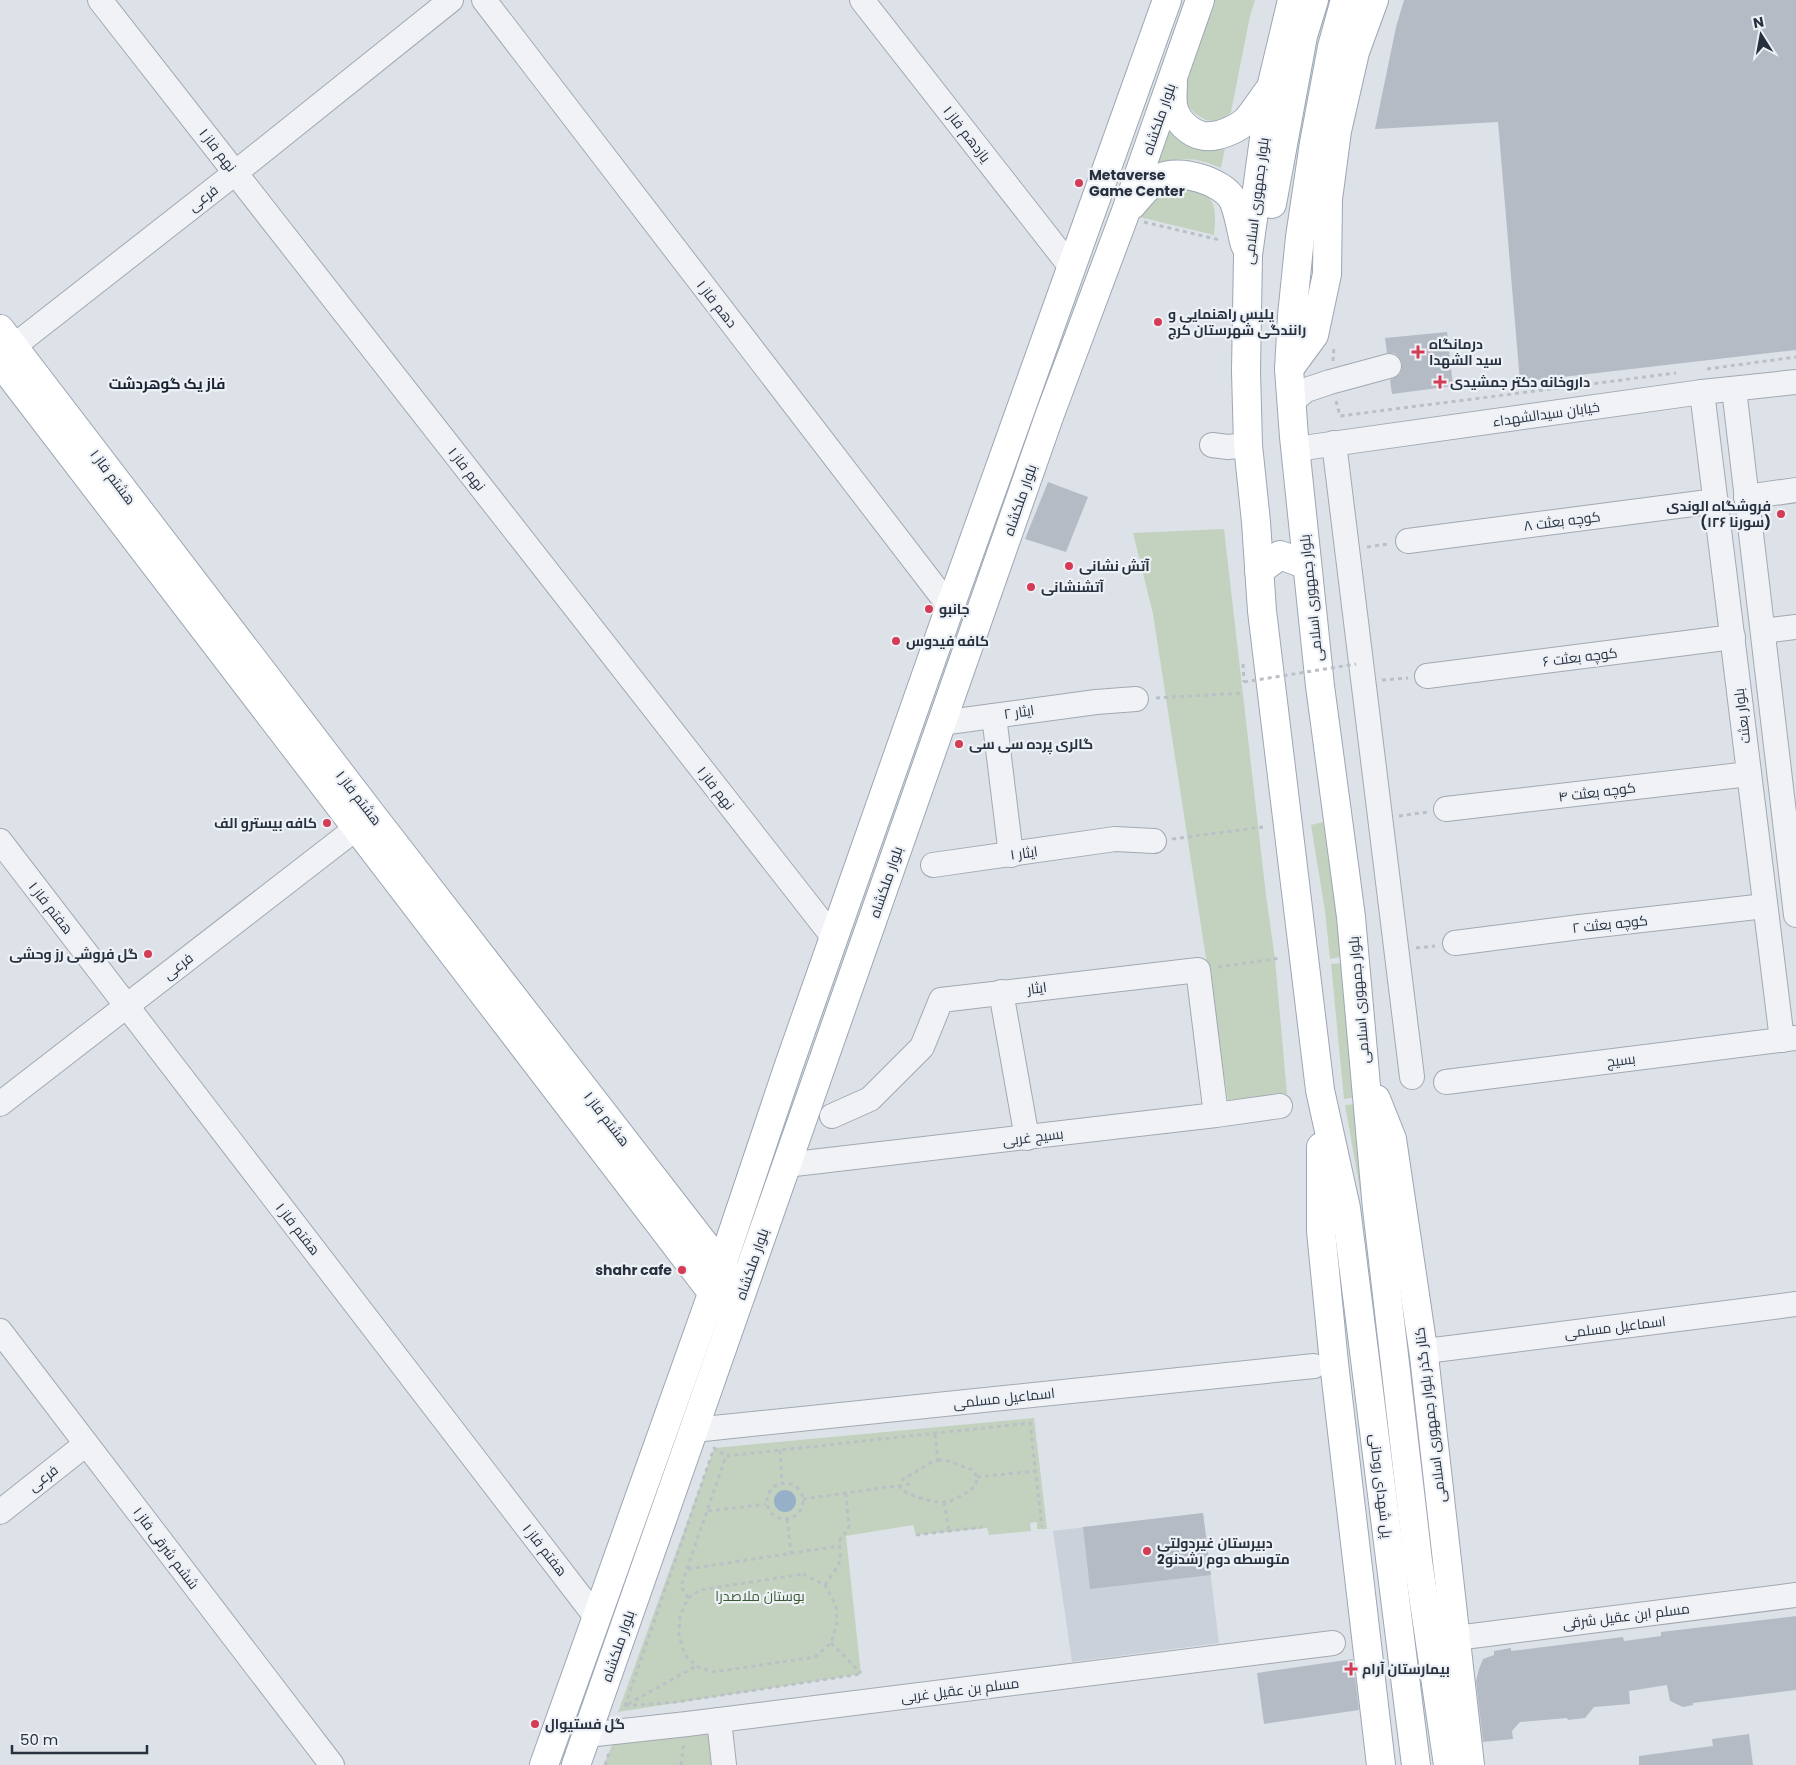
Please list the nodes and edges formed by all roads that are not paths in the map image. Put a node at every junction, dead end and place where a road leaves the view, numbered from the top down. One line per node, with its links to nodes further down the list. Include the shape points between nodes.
1 (100, 0): 13 (street, نهم فاز ۱)
2 (451, 0): 13 (street, فرعی)
3 (484, 0): 43 (street, دهم فاز ۱)
4 (862, 0): 16 (street, یازدهم فاز ۱)
5 (1167, 0): 16 (main road, بلوار ملکشاه)
6 (1200, 0): 11 (main road, بلوار ملکشاه)
7 (1292, 0): 12 (main road, بلوار جمهوری اسلامی)
8 (1314, 0): 18 (main road, via 1303,36)
9 (1345, 0): 20 (main road, بلوار جمهوری اسلامی, via 1332,47 1314,143 1300,237)
10 (1374, 0): 20 (main road, via 1355,52 1337,131 1328,199 1327,274 1314,335)
11 (1173, 78): 12 (main road, via 1176,114 1186,127 1205,136 1221,134 1246,121); 14 (main road, بلوار ملکشاه)
12 (1271, 88): 15 (main road, بلوار جمهوری اسلامی)
13 (235, 173): 17 (street, فرعی); 65 (street, نهم فاز ۱)
14 (1132, 216): 15 (main road, via 1154,181 1160,177 1182,175 1201,178 1233,200); 26 (main road, بلوار ملکشاه)
15 (1248, 256): 18 (main road, بلوار جمهوری اسلامی)
16 (1071, 267): 25 (main road, بلوار ملکشاه)
17 (3, 349): 56 (main road, هشتم فاز ۱)
18 (1246, 357): 31 (main road, بلوار جمهوری اسلامی)
19 (1389, 366): 24 (street, via 1306,390)
20 (1289, 370): 24 (main road, بلوار جمهوری اسلامی)
21 (1700, 381): 23 (street, خیابان سیدالشهداء); 28 (street, بلوار بعثت); 29 (street, خیابان سیدالشهداء)
22 (1796, 382): 23 (street, خیابان سیدالشهداء)
23 (1734, 389): 27 (street)
24 (1292, 402): 32 (main road, بلوار جمهوری اسلامی)
25 (1020, 412): 26 (main road, via 1031,424 1044,421); 34 (main road, بلوار ملکشاه)
26 (1050, 414): 37 (main road, بلوار ملکشاه)
27 (1739, 432): 28 (street, via 1720,426); 35 (street)
28 (1708, 435): 36 (street, بلوار بعثت)
29 (1334, 443): 32 (street, خیابان سیدالشهداء); 71 (street, via 1361,688)
30 (1212, 445): 31 (street)
31 (1248, 445): 42 (main road, بلوار جمهوری اسلامی)
32 (1296, 448): 41 (main road, بلوار جمهوری اسلامی)
33 (1796, 490): 35 (street)
34 (990, 495): 37 (main road, via 1009,491); 43 (main road, بلوار ملکشاه)
35 (1746, 497): 39 (street)
36 (1716, 501): 38 (street, کوچه بعثت ۸); 40 (street, بلوار بعثت)
37 (1018, 507): 52 (main road, بلوار ملکشاه)
38 (1408, 541)
39 (1754, 557): 40 (street); 45 (street)
40 (1723, 562): 46 (street, بلوار بعثت)
41 (1307, 565): 42 (main road, via 1280,555); 70 (main road, بلوار جمهوری اسلامی, via 1351,917)
42 (1259, 571): 73 (main road, بلوار جمهوری اسلامی)
43 (950, 607): 65 (main road, بلوار ملکشاه)
44 (1796, 627): 45 (street)
45 (1763, 631): 49 (street)
46 (1733, 637): 47 (street, کوچه بعثت ۶); 50 (street, بلوار بعثت)
47 (1426, 676)
48 (1136, 699): 51 (street, ایثار ۲)
49 (1771, 700): 50 (street); 53 (street)
50 (1740, 704): 54 (street, بلوار بعثت)
51 (994, 716): 52 (street, ایثار ۲); 61 (street)
52 (941, 723): 79 (main road, بلوار ملکشاه)
53 (1787, 762): 57 (street)
54 (1749, 774): 55 (street, کوچه بعثت ۴); 58 (street, بلوار بعثت)
55 (1446, 809)
56 (364, 822): 68 (street, فرعی); 82 (main road, هشتم فاز ۱); 84 (main road, هشتم فاز ۱)
57 (1786, 832): 58 (street); 63 (street)
58 (1757, 835): 64 (street, بلوار بعثت)
59 (0, 841): 68 (street, هفتم فاز ۱)
60 (1154, 841): 61 (street, ایثار ۱, via 1115,839)
61 (1011, 855): 62 (street, ایثار ۱)
62 (933, 865)
63 (1795, 904)
64 (1765, 906): 66 (street, کوچه بعثت ۲); 69 (street, بلوار بعثت)
65 (834, 938): 82 (main road, بلوار ملکشاه)
66 (1456, 943)
67 (1001, 992): 76 (street, ایثار, via 1198,970); 77 (street, ایثار, via 941,1000 922,1047 870,1098); 78 (street)
68 (127, 1006): 74 (street, فرعی); 94 (street, هفتم فاز ۱)
69 (1789, 1039): 72 (street, بسیج)
70 (1365, 1070): 81 (main road, بلوار جمهوری اسلامی); 95 (main road, کنار گذر بلوار جمهوری اسلامی, via 1392,1139 1424,1356)
71 (1412, 1077)
72 (1446, 1082)
73 (1320, 1090): 80 (main road, بلوار جمهوری اسلامی); 103 (main road, via 1322,1231 1334,1363)
74 (0, 1104)
75 (1280, 1106): 76 (street, بسیج غربی)
76 (1216, 1115): 78 (street, بسیج غربی)
77 (832, 1116)
78 (1026, 1138): 79 (street, بسیج غربی)
79 (786, 1165): 83 (main road, بلوار ملکشاه)
80 (1346, 1208): 104 (main road, پل شهدای روحانی)
81 (1377, 1209): 105 (main road, پل شهدای روحانی, via 1418,1561)
82 (721, 1266): 83 (main road, هشتم فاز ۱); 84 (main road, بلوار ملکشاه)
83 (742, 1291): 86 (main road, بلوار ملکشاه)
84 (712, 1294): 86 (main road, هشتم فاز ۱); 94 (main road, بلوار ملکشاه)
85 (1796, 1304): 88 (street, اسماعیل مسلمی)
86 (732, 1319): 90 (main road, بلوار ملکشاه)
87 (0, 1331): 91 (street, ششم شرقی فاز ۱)
88 (1434, 1350)
89 (1314, 1366): 90 (street, اسماعیل مسلمی)
90 (694, 1430): 98 (main road, بلوار ملکشاه)
91 (86, 1444): 92 (street, فرعی); 99 (street, ششم شرقی فاز ۱)
92 (0, 1512)
93 (1796, 1595): 95 (street, مسلم ابن عقیل شرقی)
94 (596, 1616): 100 (main road, بلوار ملکشاه)
95 (1456, 1638): 106 (main road, کنار گذر بلوار جمهوری اسلامی)
96 (1332, 1643): 97 (street, مسلم بن عقیل غربی)
97 (719, 1720): 98 (street, مسلم بن عقیل غربی); 102 (street)
98 (586, 1735): 101 (main road, بلوار ملکشاه)
99 (332, 1765)
100 (544, 1765)
101 (576, 1765)
102 (724, 1765)
103 (1381, 1765)
104 (1416, 1765)
105 (1448, 1765)
106 (1470, 1765)

